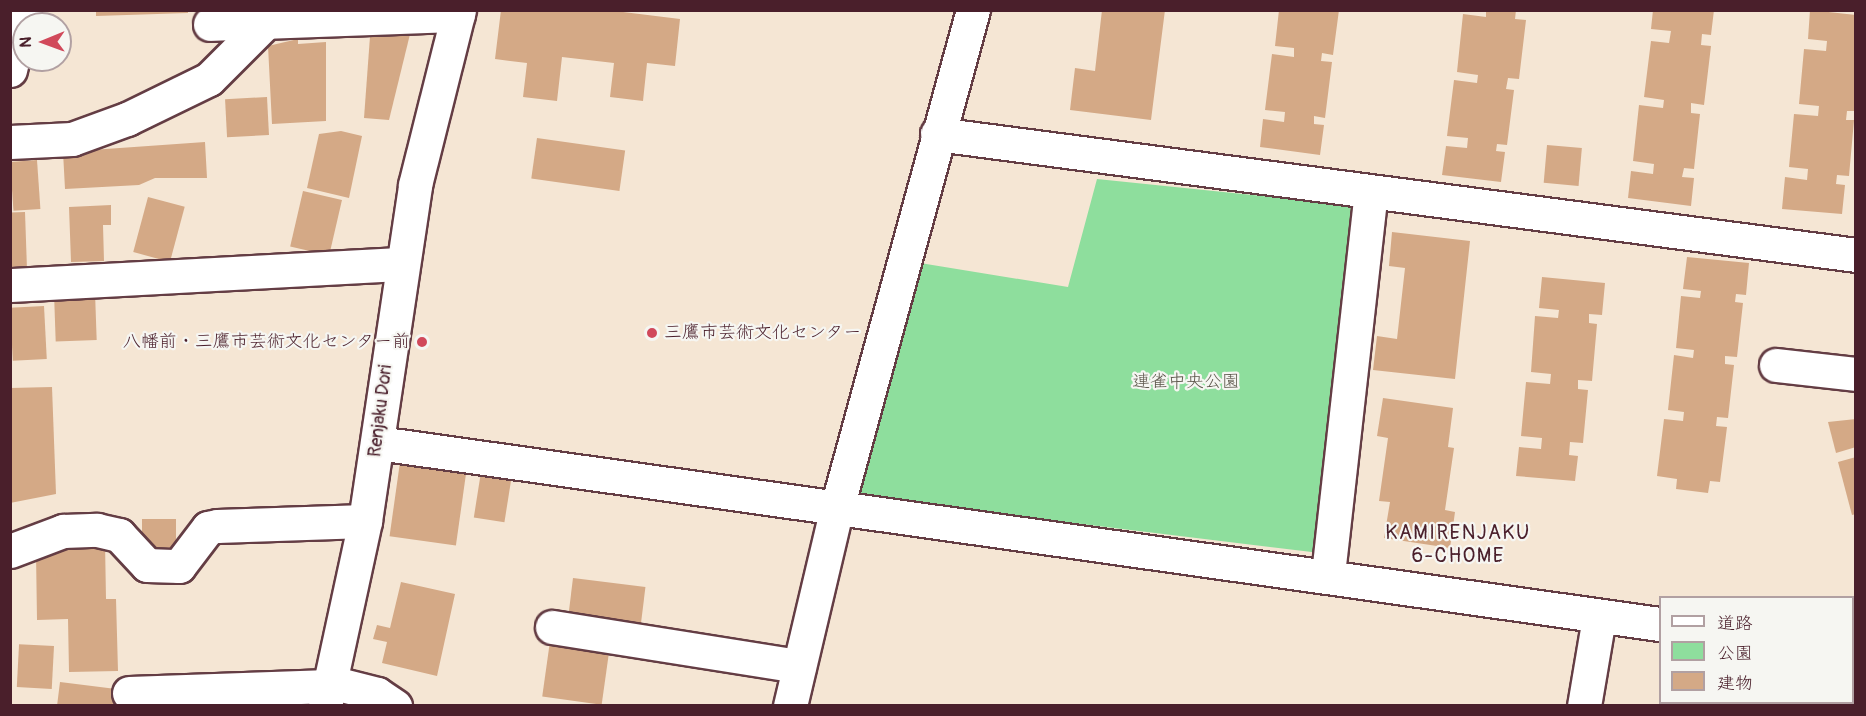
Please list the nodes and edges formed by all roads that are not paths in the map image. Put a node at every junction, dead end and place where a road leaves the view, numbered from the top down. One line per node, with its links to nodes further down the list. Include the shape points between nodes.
1 (24, 10): 6 (street)
2 (973, 10): 7 (street)
3 (459, 13): 4 (street); 11 (street, Renjaku Dori)
4 (266, 22): 5 (street); 8 (street, via 209,79 127,119 72,139)
5 (210, 24)
6 (10, 70)
7 (937, 134): 9 (street); 16 (street)
8 (10, 142)
9 (1371, 192): 10 (street); 19 (street)
10 (1856, 255)
11 (401, 264): 12 (street); 15 (street, Renjaku Dori)
12 (10, 285)
13 (1776, 365): 14 (street)
14 (1856, 374)
15 (378, 443): 16 (street); 17 (street, Renjaku Dori)
16 (836, 511): 19 (street); 23 (street)
17 (365, 521): 18 (street, via 208,528 179,566 147,565 119,535 97,530 63,531); 24 (street, Renjaku Dori)
18 (10, 551)
19 (1328, 574): 20 (street)
20 (1599, 617): 21 (street); 28 (street)
21 (1659, 624)
22 (552, 627): 23 (street)
23 (799, 666): 27 (street)
24 (328, 691): 25 (street); 26 (street, via 377,694)
25 (129, 693)
26 (395, 705)
27 (790, 705)
28 (1584, 705)

